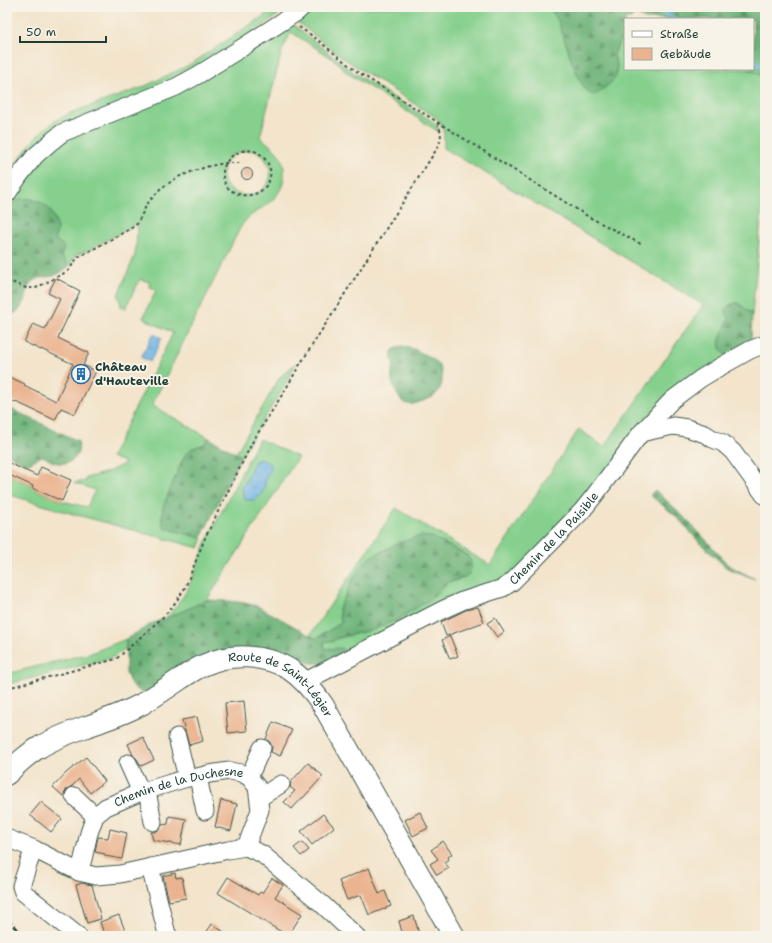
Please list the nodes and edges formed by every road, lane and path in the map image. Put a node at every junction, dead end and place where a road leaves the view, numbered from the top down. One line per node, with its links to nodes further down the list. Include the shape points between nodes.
1 (302, 7): 2 (street)
2 (288, 18): 3 (path, via 356,71); 6 (street, via 176,87 62,133 35,156)
3 (436, 121): 7 (path, via 589,217); 13 (path, via 441,135 438,147 253,441 205,538 185,588 175,603 116,659)
4 (226, 162): 4 (path, via 242,151 259,153 270,167 267,184 253,195 234,193 226,187 223,180); 5 (path); 8 (path, via 178,177 161,188 147,204 137,224 78,256 68,271 32,289)
5 (241, 163)
6 (7, 194)
7 (643, 245)
8 (7, 280)
9 (762, 345): 10 (street, Chemin de la Paisible, via 718,368 682,392)
10 (641, 433): 11 (street, via 679,426 705,434 733,452); 12 (street, Chemin de la Paisible, via 582,511 512,582 503,588 442,610)
11 (765, 496)
12 (304, 682): 17 (main road, Route de Saint-Légier, via 290,670 262,659 232,658 203,665 132,709 40,746); 35 (main road, Route de Saint-Légier, via 330,716)
13 (7, 688)
14 (178, 737): 19 (street)
15 (262, 748): 18 (street)
16 (128, 763): 21 (street)
17 (7, 774)
18 (249, 776): 19 (street, Chemin de la Duchesne, via 230,771); 23 (street, Chemin de la Duchesne, via 257,787)
19 (192, 778): 21 (street, Chemin de la Duchesne); 24 (street)
20 (281, 784): 23 (street)
21 (144, 791): 25 (street, Chemin de la Duchesne, via 106,807); 26 (street)
22 (74, 796): 25 (street)
23 (259, 798): 28 (street, Chemin de la Duchesne, via 260,810)
24 (205, 811)
25 (95, 816): 31 (street)
26 (153, 822)
27 (8, 838): 29 (street)
28 (246, 847): 30 (street); 34 (street, via 262,854)
29 (34, 849): 31 (street); 32 (street, via 21,886 23,892)
30 (150, 868): 31 (street, via 96,876); 33 (street)
31 (79, 872)
32 (78, 936)
33 (169, 936)
34 (356, 936)
35 (454, 936)

